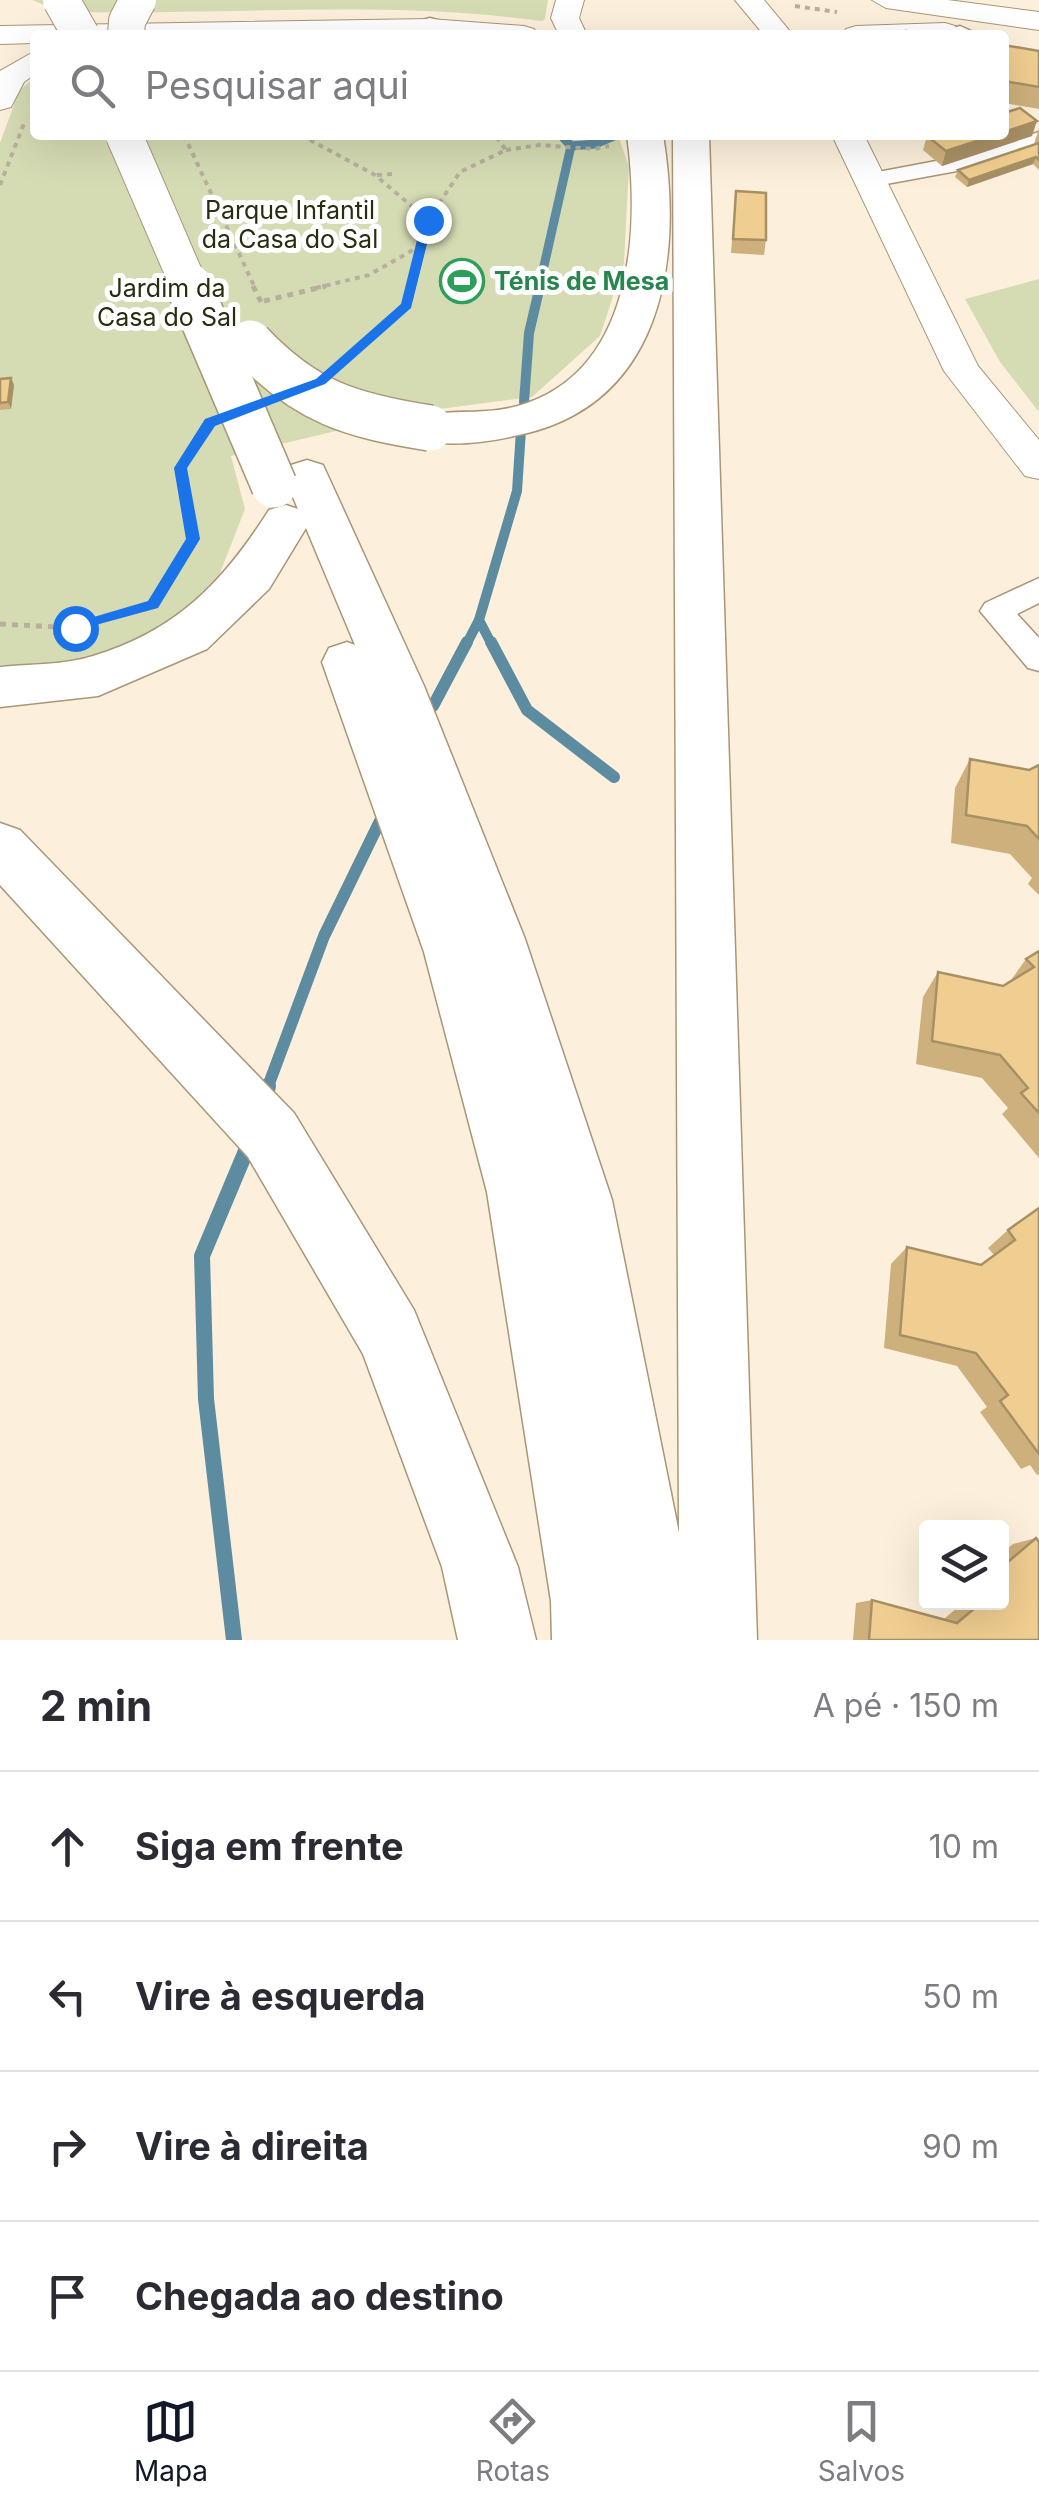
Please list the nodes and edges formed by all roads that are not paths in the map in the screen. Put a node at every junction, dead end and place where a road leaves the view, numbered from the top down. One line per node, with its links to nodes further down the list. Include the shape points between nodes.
1 (61, 0): 8 (highway, bridge)
2 (138, 0): 9 (highway, bridge)
3 (570, 0): 10 (main road, via 565,18)
4 (886, 0): 6 (main road)
5 (23, 8): 7 (main road)
6 (1039, 21)
7 (73, 30)
8 (80, 30)
9 (126, 30)
10 (571, 30)
11 (0, 35): 12 (main road)
12 (30, 35)
13 (1009, 35): 14 (main road)
14 (1039, 38)
15 (30, 63): 16 (main road, via 10,77)
16 (0, 101)
17 (1039, 139): 23 (street, via 973,161)
18 (126, 140): 26 (highway, bridge)
19 (163, 140): 24 (highway)
20 (646, 140): 24 (highway, bridge, via 648,265 624,343 588,385 547,412 481,426 370,420 318,401 277,374)
21 (691, 140): 34 (highway)
22 (850, 140): 23 (main road)
23 (870, 180): 25 (main road, via 962,371)
24 (260, 320): 26 (highway)
25 (1039, 466)
26 (289, 494): 29 (highway, via 252,576 189,636 98,676); 32 (highway, via 454,952 520,1192); 33 (highway, via 398,686 496,939 580,1200)
27 (1039, 589): 28 (street, via 996,611)
28 (1039, 659)
29 (0, 687)
30 (0, 847): 31 (highway, via 270,1135 390,1334 480,1567)
31 (497, 1640)
32 (590, 1640)
33 (657, 1640)
34 (718, 1640)

